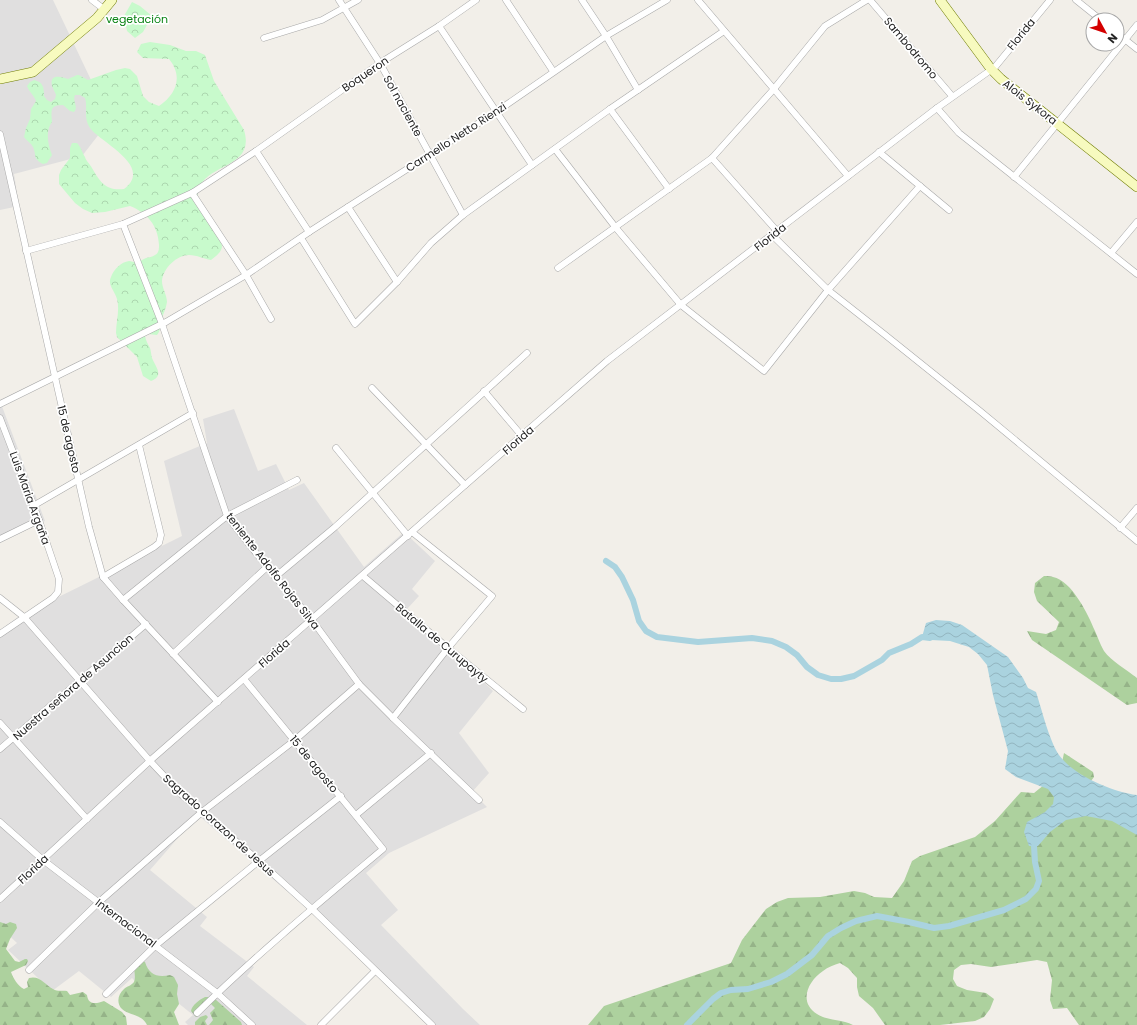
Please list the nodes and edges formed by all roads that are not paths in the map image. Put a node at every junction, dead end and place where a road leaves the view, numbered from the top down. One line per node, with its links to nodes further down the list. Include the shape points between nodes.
1 (92, 0): 16 (street)
2 (112, 0): 16 (street)
3 (339, 0): 15 (street, Sol naciente)
4 (358, 0): 15 (street)
5 (476, 0): 19 (street, Boqueron)
6 (506, 0): 28 (street)
7 (582, 0): 21 (street)
8 (667, 0): 21 (street, Carmello Netto Rienzi)
9 (698, 0): 20 (street)
10 (867, 0): 31 (street, via 826,26)
11 (870, 0): 32 (street, Sambodromo)
12 (940, 0): 27 (street, Alois Sykora)
13 (1050, 0): 27 (street, Florida)
14 (1076, 0): 17 (street)
15 (344, 8): 22 (street, via 322,20); 26 (street, Sol naciente)
16 (105, 10): 29 (street, via 33,72)
17 (1091, 12)
18 (1137, 25): 23 (street)
19 (439, 26): 26 (street, Boqueron); 35 (street)
20 (724, 31): 30 (street); 31 (street)
21 (606, 36): 28 (street, Carmello Netto Rienzi); 30 (street)
22 (264, 38)
23 (1125, 40): 24 (street)
24 (1137, 50)
25 (1115, 52): 36 (street)
26 (380, 63): 39 (street, Boqueron); 42 (street, Sol naciente)
27 (991, 69): 32 (street, Florida); 36 (street, Alois Sykora)
28 (553, 71): 35 (street, Carmello Netto Rienzi)
29 (0, 79)
30 (638, 90): 34 (street)
31 (773, 90): 43 (street); 45 (street)
32 (952, 96): 33 (street, Florida)
33 (937, 108): 40 (street, Florida); 46 (street, via 959,132)
34 (610, 109): 38 (street); 49 (street)
35 (496, 112): 42 (street, Carmello Netto Rienzi); 44 (street)
36 (1058, 123): 46 (street); 48 (street, Alois Sykora)
37 (0, 134): 41 (street, 15 de agosto)
38 (555, 149): 44 (street); 56 (street)
39 (256, 151): 50 (street, Boqueron); 57 (street)
40 (879, 152): 45 (street, Florida); 47 (street)
41 (2, 154): 60 (street, 15 de agosto)
42 (430, 154): 51 (street, Carmello Netto Rienzi); 53 (street, Sol naciente)
43 (712, 158): 49 (street); 58 (street)
44 (532, 165): 53 (street)
45 (848, 176): 58 (street, Florida)
46 (1014, 177): 61 (street)
47 (920, 186): 52 (street); 66 (street)
48 (1137, 187)
49 (669, 189): 56 (street)
50 (194, 192): 55 (street, Boqueron); 64 (street, via 192,193)
51 (348, 207): 57 (street, Carmello Netto Rienzi); 65 (street)
52 (949, 210)
53 (463, 215): 65 (street, via 431,243)
54 (1137, 222): 61 (street)
55 (123, 224): 60 (street, Boqueron); 69 (street, teniente Adolfo Rojas Silva)
56 (616, 228): 62 (street); 67 (street)
57 (309, 232): 59 (street, Carmello Netto Rienzi)
58 (774, 233): 66 (street); 67 (street, Florida)
59 (300, 238): 64 (street, Carmello Netto Rienzi); 65 (street, via 355,324)
60 (26, 251): 71 (street, 15 de agosto)
61 (1111, 253): 63 (street)
62 (558, 268)
63 (1137, 274)
64 (246, 275): 68 (street); 69 (street, Carmello Netto Rienzi)
65 (397, 282)
66 (828, 290): 67 (street, via 764,371); 89 (street)
67 (681, 305): 77 (street, Florida, via 607,361)
68 (271, 319)
69 (162, 324): 71 (street, Carmello Netto Rienzi); 75 (street, teniente Adolfo Rojas Silva)
70 (527, 353): 73 (street)
71 (55, 377): 74 (street, Carmello Netto Rienzi); 81 (street, 15 de agosto)
72 (372, 388): 78 (street)
73 (484, 391): 77 (street); 78 (street)
74 (0, 404)
75 (193, 413): 79 (street); 87 (street, teniente Adolfo Rojas Silva)
76 (0, 418): 85 (street, Luis Maria Argaña)
77 (522, 436): 83 (street, Florida)
78 (426, 444): 83 (street); 84 (street)
79 (139, 445): 81 (street); 95 (street, via 161,535 154,547)
80 (336, 448): 84 (street)
81 (78, 480): 85 (street); 95 (street, 15 de agosto)
82 (297, 480): 87 (street)
83 (465, 485): 90 (street, Florida)
84 (373, 493): 90 (street); 96 (street)
85 (33, 506): 88 (street, Luis Maria Argaña)
86 (1137, 508): 89 (street)
87 (227, 516): 93 (street, teniente Adolfo Rojas Silva); 98 (street)
88 (39, 520): 91 (street); 99 (street, Luis Maria Argaña, via 59,579 58,592)
89 (1120, 528): 92 (street)
90 (410, 534): 94 (street, Florida); 103 (street, via 492,596)
91 (0, 539)
92 (1137, 542)
93 (267, 567): 96 (street, teniente Adolfo Rojas Silva); 104 (street)
94 (362, 576): 100 (street, Florida); 103 (street, Batalla de Curupayty)
95 (103, 577): 98 (street, 15 de agosto)
96 (275, 577): 100 (street, teniente Adolfo Rojas Silva)
97 (0, 598): 99 (street, Sagrado corazon de Jesus)
98 (122, 600): 101 (street, 15 de agosto)
99 (24, 618): 102 (street); 106 (street, Sagrado corazon de Jesus)
100 (312, 620): 105 (street, Florida); 107 (street, teniente Adolfo Rojas Silva)
101 (146, 624): 104 (street, 15 de agosto); 106 (street, Nuestra señora de Asuncion)
102 (0, 634)
103 (448, 648): 109 (street, Batalla de Curupayty); 110 (street)
104 (173, 654): 108 (street, 15 de agosto)
105 (244, 679): 108 (street, Florida); 113 (street, 15 de agosto)
106 (79, 682): 112 (street, Nuestra señora de Asuncion); 116 (street, Sagrado corazon de Jesus)
107 (359, 684): 110 (street, teniente Adolfo Rojas Silva); 113 (street)
108 (218, 702): 116 (street, Florida)
109 (523, 710)
110 (393, 718): 115 (street, teniente Adolfo Rojas Silva)
111 (0, 723): 112 (street)
112 (14, 738): 114 (street, Nuestra señora de Asuncion); 121 (street)
113 (295, 740): 117 (street, 15 de agosto); 119 (street)
114 (0, 749)
115 (431, 753): 118 (street, teniente Adolfo Rojas Silva); 120 (street)
116 (150, 761): 119 (street, Sagrado corazon de Jesus); 121 (street, Florida)
117 (341, 796): 120 (street, 15 de agosto); 124 (street)
118 (479, 800)
119 (202, 812): 124 (street, Sagrado corazon de Jesus); 126 (street)
120 (356, 815): 127 (street, 15 de agosto, via 383,849)
121 (87, 819): 123 (street, Florida)
122 (0, 822): 123 (street, Internacional)
123 (43, 860): 125 (street, Florida); 126 (street, Internacional)
124 (259, 860): 127 (street, Sagrado corazon de Jesus); 128 (street)
125 (0, 899)
126 (99, 902): 128 (street, Internacional); 129 (street)
127 (312, 909): 130 (street, Sagrado corazon de Jesus); 131 (street)
128 (155, 946): 131 (street, Internacional); 132 (street)
129 (29, 970)
130 (375, 971): 135 (street); 136 (street, Sagrado corazon de Jesus)
131 (217, 993): 133 (street); 134 (street, Internacional)
132 (106, 994)
133 (196, 1013)
134 (252, 1025)
135 (321, 1025)
136 (432, 1025)

